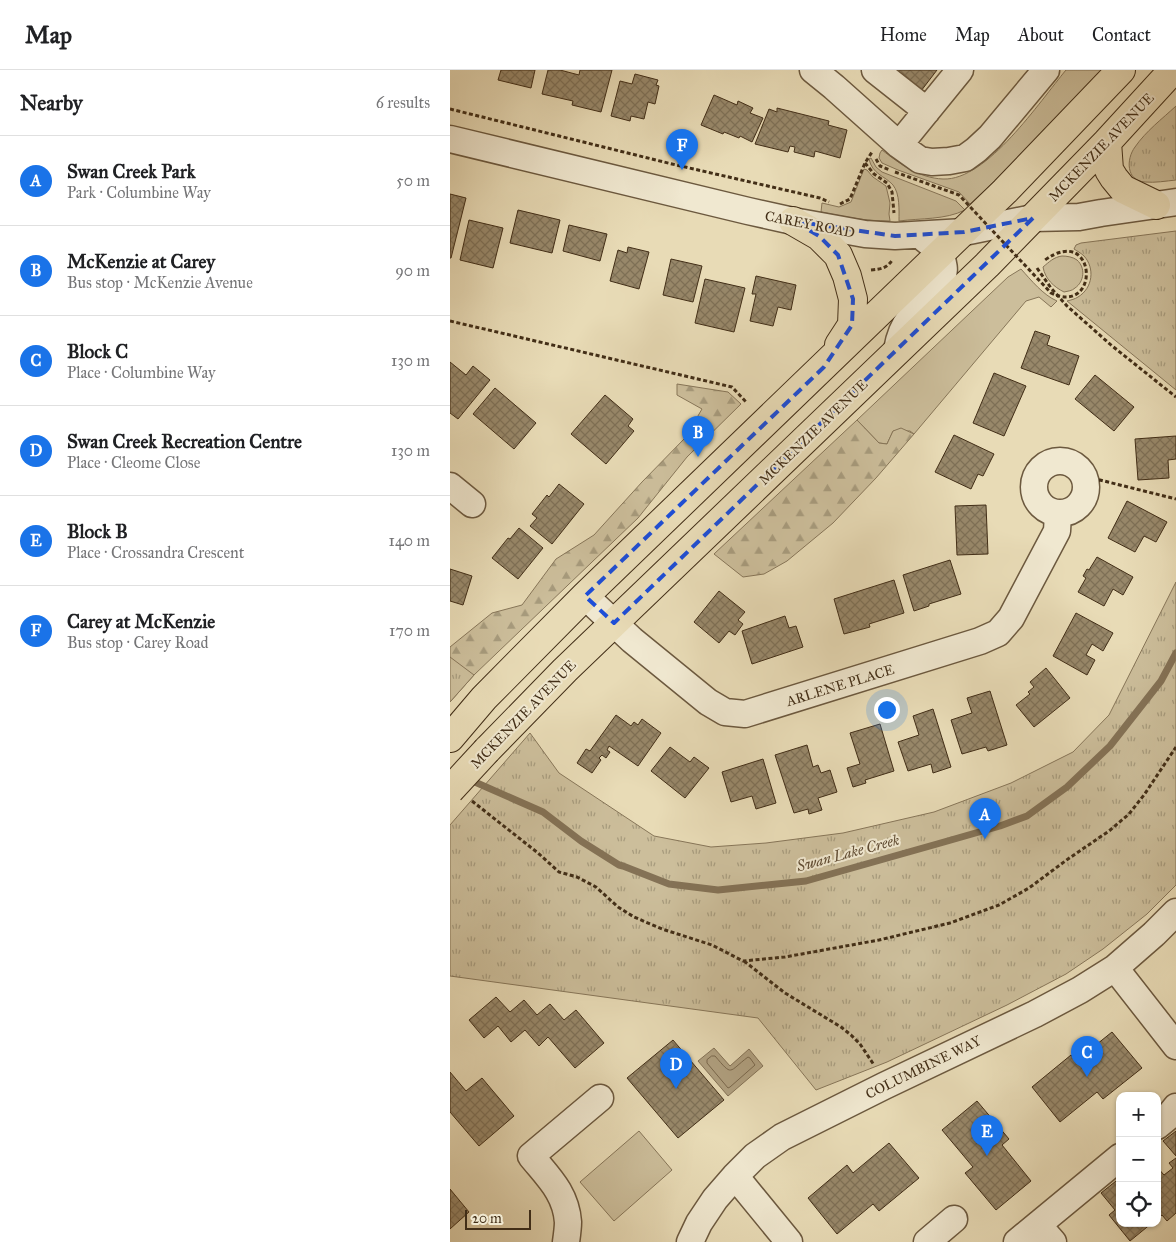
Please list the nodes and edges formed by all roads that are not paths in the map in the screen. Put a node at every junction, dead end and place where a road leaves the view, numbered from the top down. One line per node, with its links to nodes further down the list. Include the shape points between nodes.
1 (813, 70): 7 (street)
2 (875, 70): 8 (street)
3 (960, 70): 8 (street)
4 (1046, 70): 11 (street, via 990,137 964,158 932,162)
5 (1122, 70): 15 (main road)
6 (1173, 70): 10 (main road, MCKENZIE AVENUE)
7 (841, 79): 11 (street)
8 (926, 111): 11 (street)
9 (450, 138): 14 (street, CAREY ROAD)
10 (1107, 142): 12 (main road, via 1109,170 1123,189); 13 (main road, MCKENZIE AVENUE)
11 (886, 147)
12 (1166, 204): 13 (street, CAREY ROAD, via 1079,217)
13 (1033, 218): 15 (street, CAREY ROAD); 18 (main road, MCKENZIE AVENUE)
14 (793, 221): 16 (street, CAREY ROAD, via 866,234); 19 (main road, via 819,236 838,255 852,299 852,325)
15 (964, 232): 16 (street, CAREY ROAD); 17 (main road)
16 (914, 235): 17 (street, via 926,240)
17 (940, 255): 18 (street, via 944,274 940,284 910,316); 19 (main road)
18 (897, 350): 24 (main road, MCKENZIE AVENUE)
19 (824, 367): 23 (main road)
20 (450, 486): 21 (street)
21 (472, 504)
22 (1058, 514): 22 (street, via 1038,503 1034,480 1049,463 1061,461 1081,471 1086,482 1086,494 1070,512); 24 (street, ARLENE PLACE, via 1057,532 1011,618 998,633 980,642 745,714 725,712 708,702)
23 (585, 596): 24 (street, ARLENE PLACE); 25 (main road, via 484,698)
24 (614, 623): 26 (main road, MCKENZIE AVENUE, bridge, via 487,750)
25 (452, 736)
26 (461, 795)
27 (1176, 912): 28 (street, COLUMBINE WAY)
28 (1115, 968): 29 (street); 34 (street, COLUMBINE WAY, via 1035,1014 782,1137 755,1156)
29 (1176, 1046)
30 (600, 1098): 37 (street, via 531,1156 559,1191 568,1223)
31 (1176, 1107): 32 (street)
32 (1161, 1123)
33 (1116, 1161): 36 (street)
34 (735, 1176): 38 (street, COLUMBINE WAY, via 715,1199); 39 (street)
35 (954, 1219): 40 (street)
36 (1045, 1233): 41 (street)
37 (566, 1242)
38 (690, 1242)
39 (789, 1242)
40 (928, 1242)
41 (1017, 1242)

